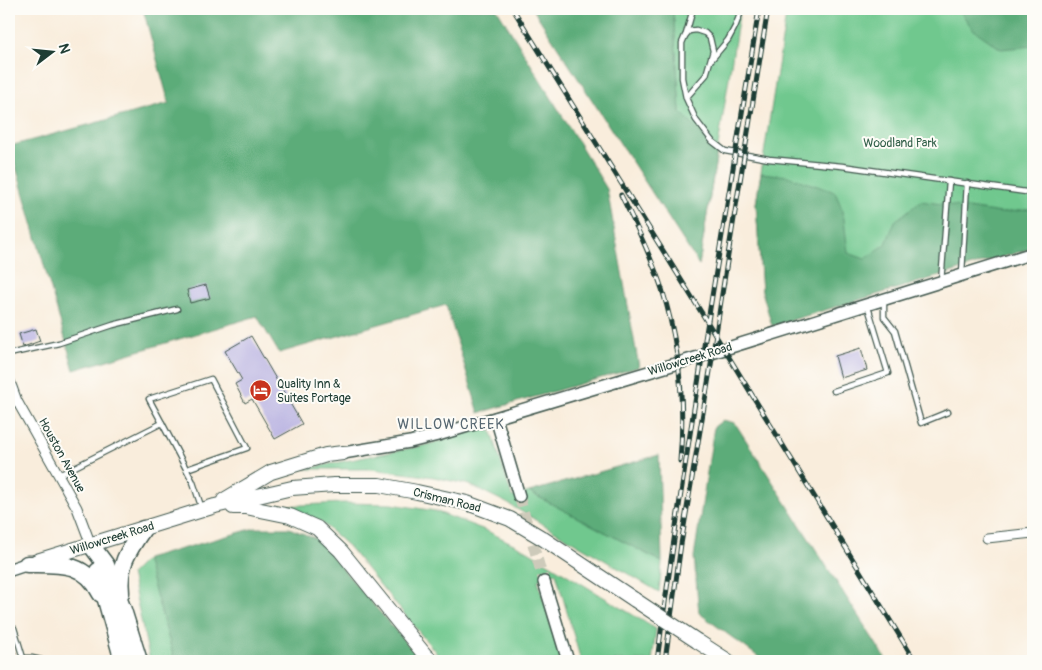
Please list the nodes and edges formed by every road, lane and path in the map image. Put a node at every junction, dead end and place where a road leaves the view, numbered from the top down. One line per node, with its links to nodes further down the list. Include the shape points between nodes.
1 (693, 9): 3 (lane)
2 (742, 9): 4 (lane, via 728,40)
3 (685, 36): 4 (lane, via 696,30 705,33 712,45); 5 (lane, via 682,78)
4 (712, 59): 5 (lane, via 706,75)
5 (686, 98): 6 (lane, via 696,120 724,151)
6 (949, 181): 7 (lane); 11 (lane)
7 (967, 183): 8 (lane); 10 (lane)
8 (1033, 193)
9 (1033, 253): 10 (street, Willowcreek Road)
10 (962, 275): 11 (street, Willowcreek Road)
11 (941, 282): 12 (street, Willowcreek Road)
12 (884, 300): 13 (street, Willowcreek Road); 18 (lane, via 884,318 894,331 921,423)
13 (867, 305): 17 (lane, via 888,373); 19 (street, Willowcreek Road)
14 (177, 309): 15 (lane)
15 (9, 354)
16 (9, 379): 23 (street, Houston Avenue, via 17,401)
17 (834, 391)
18 (948, 412)
19 (496, 418): 21 (street, Willowcreek Road, via 410,442); 24 (street)
20 (162, 423): 22 (lane); 22 (lane, via 149,399 210,379 247,448); 23 (lane)
21 (343, 453): 25 (main road, via 271,472)
22 (187, 469): 25 (lane)
23 (59, 475): 29 (street, Houston Avenue, via 77,508)
24 (519, 496)
25 (208, 508): 26 (main road, Willowcreek Road); 40 (main road, via 246,507 290,516 318,528 341,550); 42 (main road, Crisman Road, bridge, via 292,488 334,485 379,485 467,503 510,519 542,538)
26 (143, 529): 29 (main road, Willowcreek Road); 33 (highway, via 122,564)
27 (1033, 533): 28 (street)
28 (987, 538)
29 (91, 545): 30 (main road, Willowcreek Road); 33 (highway)
30 (27, 564): 31 (main road, Willowcreek Road); 33 (highway, via 64,564 80,571 90,577)
31 (9, 570)
32 (544, 582): 41 (street)
33 (116, 610): 38 (highway); 39 (highway)
34 (9, 629): 35 (lane, via 14,628)
35 (23, 658): 36 (lane); 37 (lane)
36 (12, 661)
37 (42, 661)
38 (123, 661)
39 (139, 661)
40 (432, 661)
41 (568, 661)
42 (728, 661)

